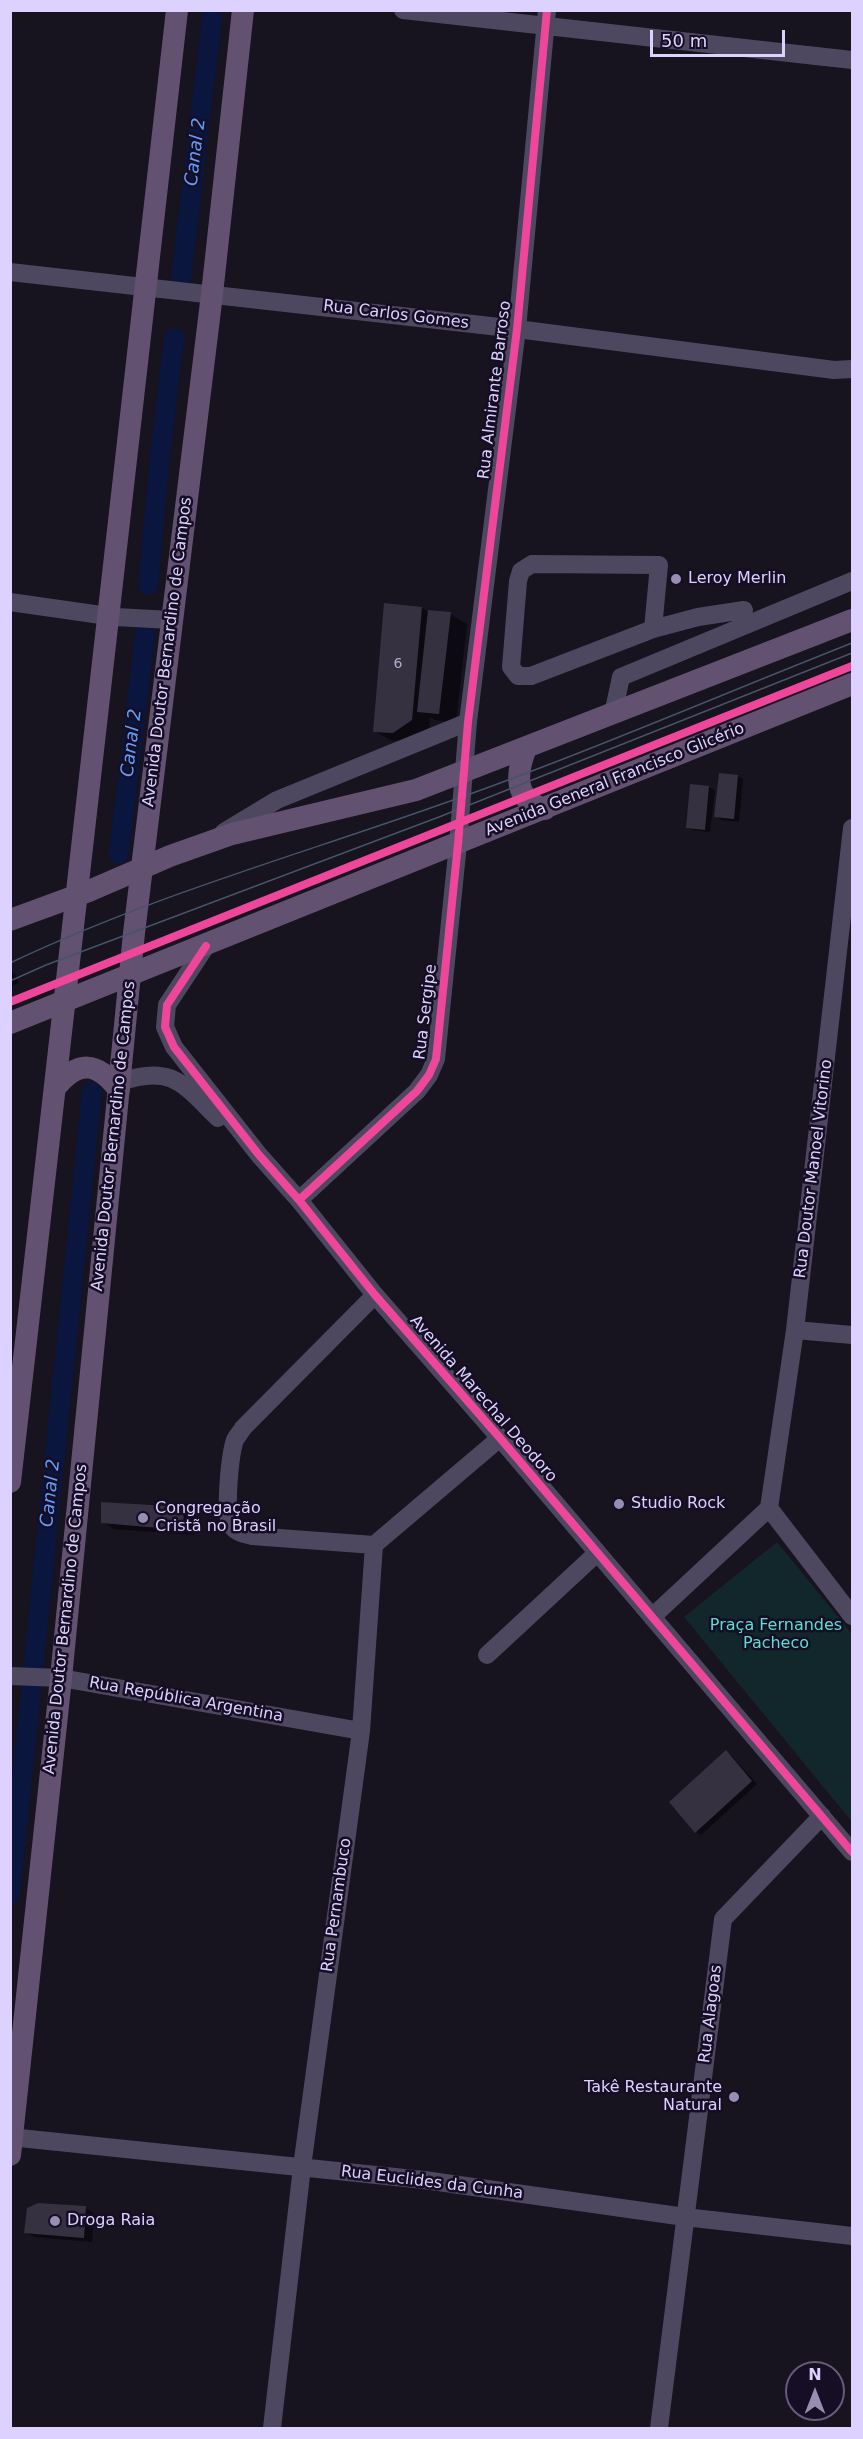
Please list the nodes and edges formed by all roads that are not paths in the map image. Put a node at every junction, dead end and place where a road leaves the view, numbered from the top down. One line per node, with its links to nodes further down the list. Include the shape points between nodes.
1 (177, 10): 7 (main road)
2 (243, 10): 8 (main road, Avenida Doutor Bernardino de Campos)
3 (404, 10): 4 (street)
4 (546, 18): 5 (street); 9 (street, Rua Almirante Barroso)
5 (852, 60)
6 (10, 272): 7 (street, Rua Carlos Gomes)
7 (146, 286): 8 (street, Rua Carlos Gomes); 14 (main road)
8 (212, 294): 9 (street, Rua Carlos Gomes); 15 (main road, Avenida Doutor Bernardino de Campos)
9 (516, 329): 10 (street, Rua Carlos Gomes, via 834,370); 20 (street, Rua Almirante Barroso)
10 (852, 369)
11 (852, 581): 19 (street, via 621,677)
12 (10, 602): 14 (street)
13 (744, 610): 17 (street, via 698,616)
14 (108, 616): 15 (street); 28 (main road)
15 (171, 620): 27 (main road, Avenida Doutor Bernardino de Campos)
16 (852, 620): 19 (main road)
17 (653, 629): 17 (street, via 659,565 532,564 521,571 518,581 511,667 518,676 531,676)
18 (852, 684): 23 (main road, Avenida General Francisco Glicério)
19 (613, 714): 21 (main road)
20 (468, 722): 22 (street, Rua Almirante Barroso); 25 (street, via 277,800)
21 (526, 748): 22 (main road); 23 (main road, via 518,767 520,786 528,800)
22 (464, 772): 25 (main road, via 397,796 259,826); 26 (street, Rua Sergipe)
23 (545, 809): 26 (main road, Avenida General Francisco Glicério)
24 (852, 828): 31 (street, Rua Doutor Manoel Vitorino)
25 (204, 844): 27 (main road)
26 (458, 844): 30 (main road, Avenida General Francisco Glicério); 38 (street, Rua Sergipe, via 433,1068 417,1091)
27 (142, 870): 28 (main road); 32 (main road, Avenida Doutor Bernardino de Campos)
28 (76, 896): 29 (main road); 33 (main road)
29 (10, 920)
30 (206, 946): 32 (main road, Avenida General Francisco Glicério); 37 (street, Avenida Marechal Deodoro, via 167,1005 166,1034)
31 (845, 971): 40 (street, Rua Doutor Manoel Vitorino)
32 (130, 974): 33 (main road, Avenida General Francisco Glicério); 35 (main road, Avenida Doutor Bernardino de Campos)
33 (64, 1002): 34 (main road, Avenida General Francisco Glicério); 36 (main road)
34 (10, 1023)
35 (119, 1086): 36 (main road, via 107,1075 81,1067 71,1071); 37 (street, via 149,1074 170,1077); 51 (main road, Avenida Doutor Bernardino de Campos)
36 (55, 1088): 43 (main road)
37 (259, 1155): 38 (street, Avenida Marechal Deodoro)
38 (299, 1200): 39 (street, Avenida Marechal Deodoro)
39 (375, 1296): 42 (street, Avenida Marechal Deodoro); 45 (street, via 236,1439 228,1510 230,1524 237,1532 252,1536)
40 (795, 1330): 41 (street); 44 (street, Rua Doutor Manoel Vitorino)
41 (852, 1335)
42 (500, 1438): 45 (street); 46 (street, Avenida Marechal Deodoro)
43 (10, 1482)
44 (769, 1508): 47 (street); 48 (street)
45 (374, 1545): 52 (street, Rua Pernambuco)
46 (597, 1553): 48 (street, Avenida Marechal Deodoro); 49 (street)
47 (852, 1616)
48 (652, 1617): 53 (street, Avenida Marechal Deodoro)
49 (488, 1655)
50 (10, 1676): 51 (street, Rua República Argentina)
51 (51, 1678): 52 (street, Rua República Argentina); 55 (main road, Avenida Doutor Bernardino de Campos)
52 (361, 1731): 56 (street, Rua Pernambuco)
53 (822, 1816): 54 (street, Avenida Marechal Deodoro); 57 (street, Rua Alagoas, via 723,1918)
54 (852, 1852)
55 (11, 2143): 56 (street, Rua Euclides da Cunha)
56 (302, 2167): 57 (street, Rua Euclides da Cunha); 59 (street, Rua Pernambuco)
57 (685, 2217): 58 (street, Rua Euclides da Cunha); 60 (street, Rua Alagoas)
58 (852, 2236)
59 (272, 2428)
60 (660, 2428)

